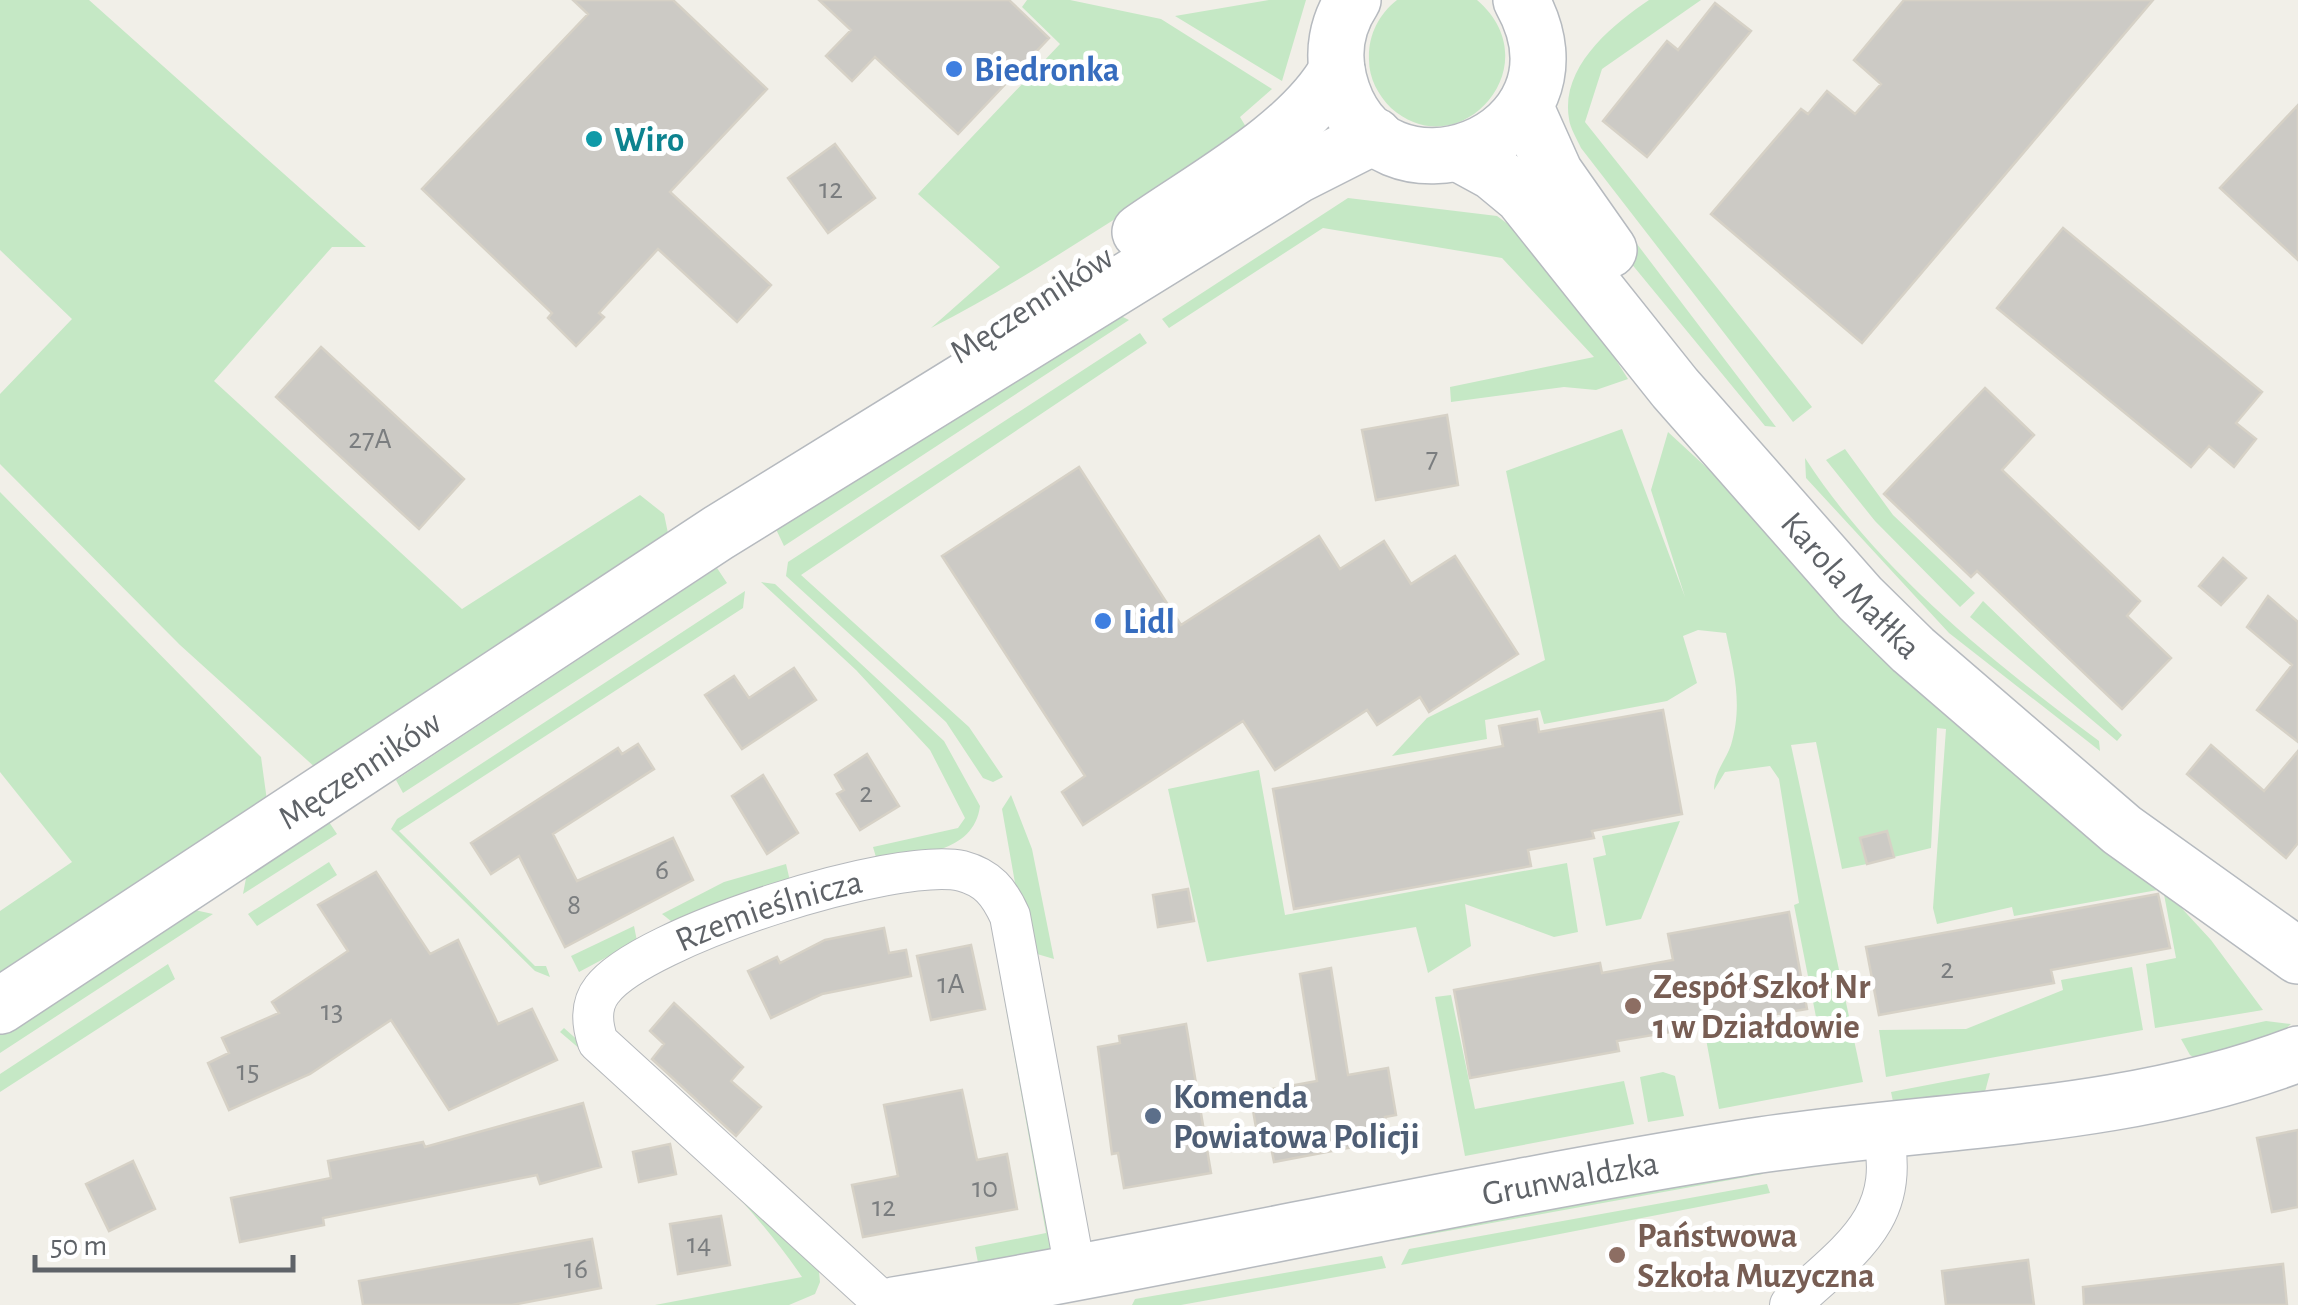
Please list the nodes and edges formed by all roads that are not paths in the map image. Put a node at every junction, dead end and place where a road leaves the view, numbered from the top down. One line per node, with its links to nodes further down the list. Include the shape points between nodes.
1 (1350, 2): 3 (main road, via 1338,37)
2 (1541, 12): 4 (main road, via 1537,72)
3 (1337, 70): 5 (main road, via 1350,107); 7 (main road, Męczenników, via 1274,138 930,371)
4 (1525, 106): 6 (main road, via 1498,137); 8 (main road, Karola Małłka, via 1555,173 1639,294 1792,484 1936,631 2238,883)
5 (1375, 136): 6 (main road, via 1424,156); 7 (main road, Męczenników, via 1296,176)
6 (1460, 154): 9 (main road, Karola Małłka, via 1522,196 1675,388 1913,650 2122,830)
7 (718, 534): 10 (main road, Męczenników)
8 (2298, 924)
9 (2298, 956)
10 (0, 1006)
11 (2298, 1054): 12 (main road, Grunwaldzka)
12 (2273, 1075): 13 (main road, Grunwaldzka, via 2072,1112)
13 (1882, 1130): 14 (main road, Grunwaldzka, via 1705,1154); 17 (street, via 1872,1170 1880,1198 1871,1226)
14 (1076, 1275): 15 (street, Rzemieślnicza, via 1010,916 994,886 958,870 930,870 819,892 741,914 623,971 596,1002 598,1042); 16 (main road, Grunwaldzka)
15 (886, 1305)
16 (894, 1305)
17 (1790, 1305)

